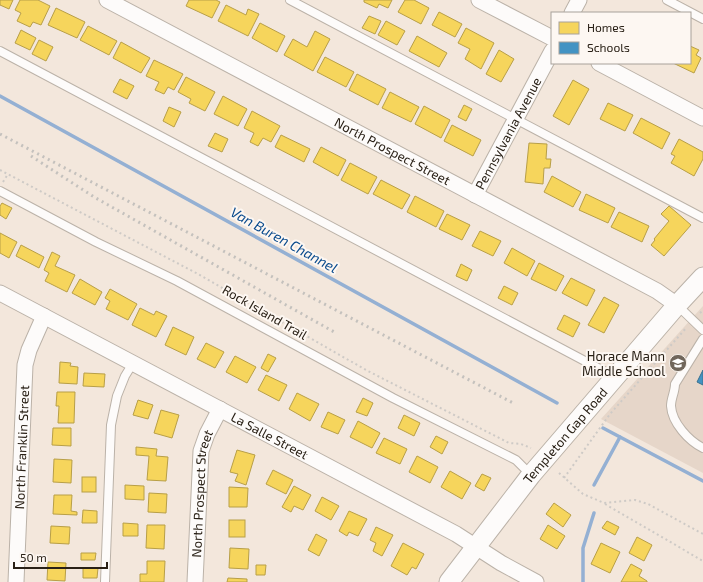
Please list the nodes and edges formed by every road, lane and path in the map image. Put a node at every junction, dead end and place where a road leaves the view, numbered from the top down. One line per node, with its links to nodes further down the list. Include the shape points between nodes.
1 (107, 0): 18 (street, North Prospect Street)
2 (290, 0): 15 (lane)
3 (479, 0): 10 (street)
4 (579, 0): 6 (street)
5 (667, 0): 7 (lane)
6 (573, 12)
7 (690, 12)
8 (691, 13): 9 (lane)
9 (703, 19)
10 (551, 37)
11 (0, 51): 29 (lane)
12 (551, 53): 15 (street, Pennsylvania Avenue)
13 (601, 64): 14 (street)
14 (703, 118)
15 (516, 119): 18 (street, Pennsylvania Avenue); 19 (lane)
16 (0, 170): 31 (path, Rock Island Trail, via 198,274 366,370 509,443)
17 (0, 191): 34 (lane, via 177,281 393,398 516,460)
18 (475, 195): 22 (street, North Prospect Street, via 657,291)
19 (703, 218)
20 (703, 277): 22 (street, Templeton Gap Road)
21 (0, 293): 24 (street, La Salle Street)
22 (677, 305): 25 (lane); 29 (street, Templeton Gap Road)
23 (703, 310): 25 (path)
24 (44, 316): 28 (street, La Salle Street); 40 (street, North Franklin Street, via 25,365)
25 (693, 321): 26 (lane); 35 (path, via 610,414)
26 (703, 330)
27 (703, 338): 32 (lane, via 675,384 671,407 678,424 695,444)
28 (133, 363): 30 (street, La Salle Street); 41 (lane, via 117,396 112,425)
29 (615, 377): 34 (street, Templeton Gap Road)
30 (220, 409): 38 (street, La Salle Street); 42 (street, North Prospect Street, via 201,451)
31 (532, 448)
32 (703, 448)
33 (559, 473): 35 (path)
34 (531, 475): 38 (street, Templeton Gap Road)
35 (564, 478): 36 (path, via 583,494)
36 (604, 503): 37 (path, via 635,500 648,504); 39 (path)
37 (703, 534)
38 (475, 546): 43 (street, Templeton Gap Road); 44 (street, La Salle Street)
39 (703, 560)
40 (16, 582)
41 (105, 582)
42 (195, 582)
43 (449, 582)
44 (536, 582)

